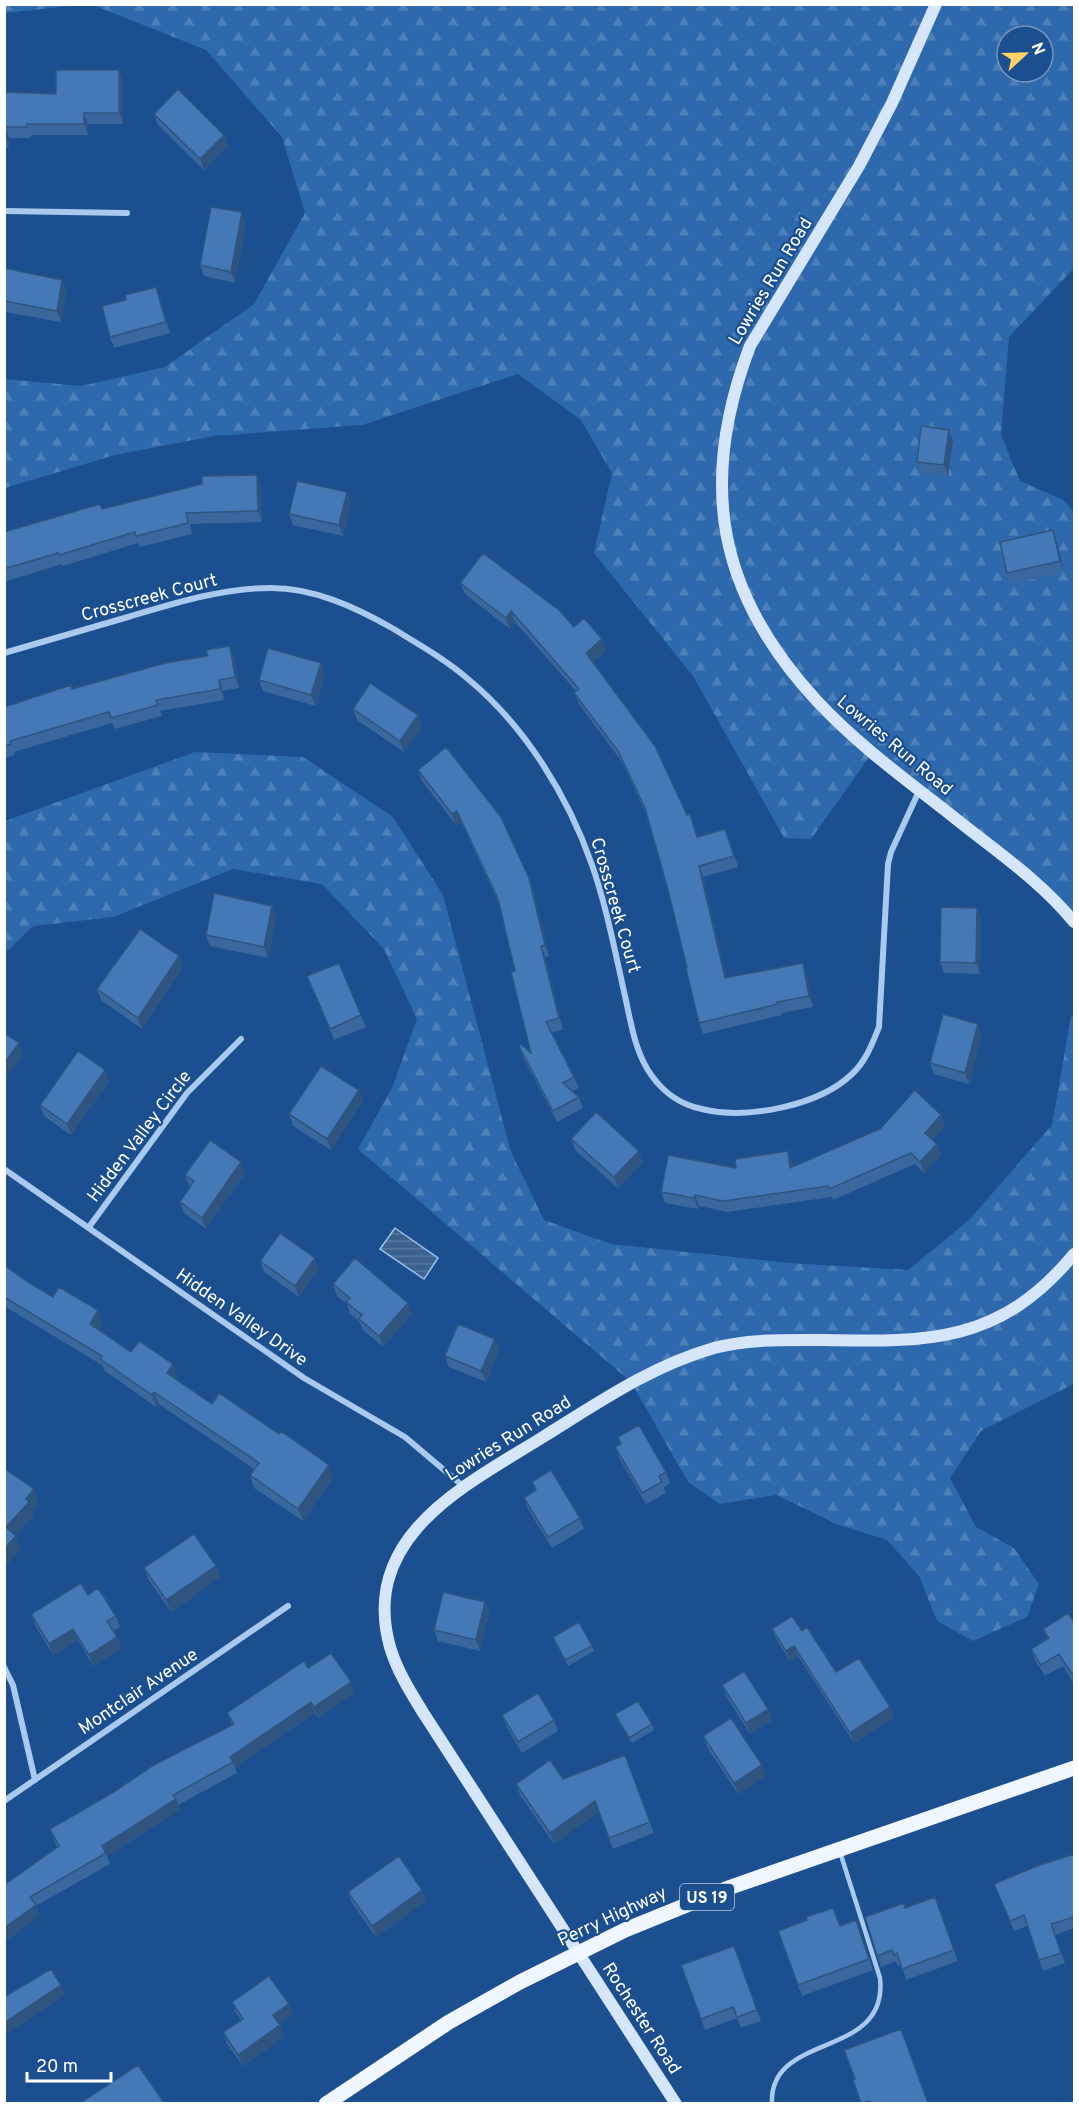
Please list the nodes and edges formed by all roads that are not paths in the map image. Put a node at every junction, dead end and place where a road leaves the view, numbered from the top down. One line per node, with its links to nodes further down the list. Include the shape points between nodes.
1 (936, 4): 5 (street, Lowries Run Road, via 859,166 750,346 730,408 721,477 722,510 739,582 773,647 818,702)
2 (4, 212): 3 (street)
3 (127, 213)
4 (4, 653): 5 (street, Crosscreek Court, via 210,595 273,588 326,597 350,607 446,662 470,680 514,726 566,805 596,879 641,1057 664,1090 702,1110 753,1112 807,1100 852,1074 869,1052 879,1027 888,864)
5 (919, 790): 6 (street, Lowries Run Road, via 1032,879)
6 (1074, 921)
7 (241, 1039): 9 (street, Hidden Valley Circle, via 187,1094)
8 (4, 1168): 9 (street, Hidden Valley Drive)
9 (89, 1227): 11 (street, Hidden Valley Drive, via 304,1378 405,1437)
10 (1074, 1254): 11 (street, Lowries Run Road, via 1024,1302 1000,1317 950,1335 889,1341 774,1340 716,1348 658,1368)
11 (463, 1486): 18 (street, Lowries Run Road, via 425,1518 398,1556 385,1603 391,1648 424,1714)
12 (288, 1606): 15 (street, Montclair Avenue)
13 (4, 1667): 15 (street, via 13,1685)
14 (1074, 1768): 17 (main road, Perry Highway / US 19)
15 (35, 1780): 16 (street, Montclair Avenue)
16 (4, 1802)
17 (839, 1850): 18 (main road, Perry Highway / US 19, via 677,1908); 21 (lane, via 880,1978 878,2004 861,2028 785,2068 774,2081)
18 (578, 1953): 19 (main road, Perry Highway / US 19, via 449,2022); 20 (street, Rochester Road)
19 (326, 2103)
20 (676, 2103)
21 (772, 2103)

